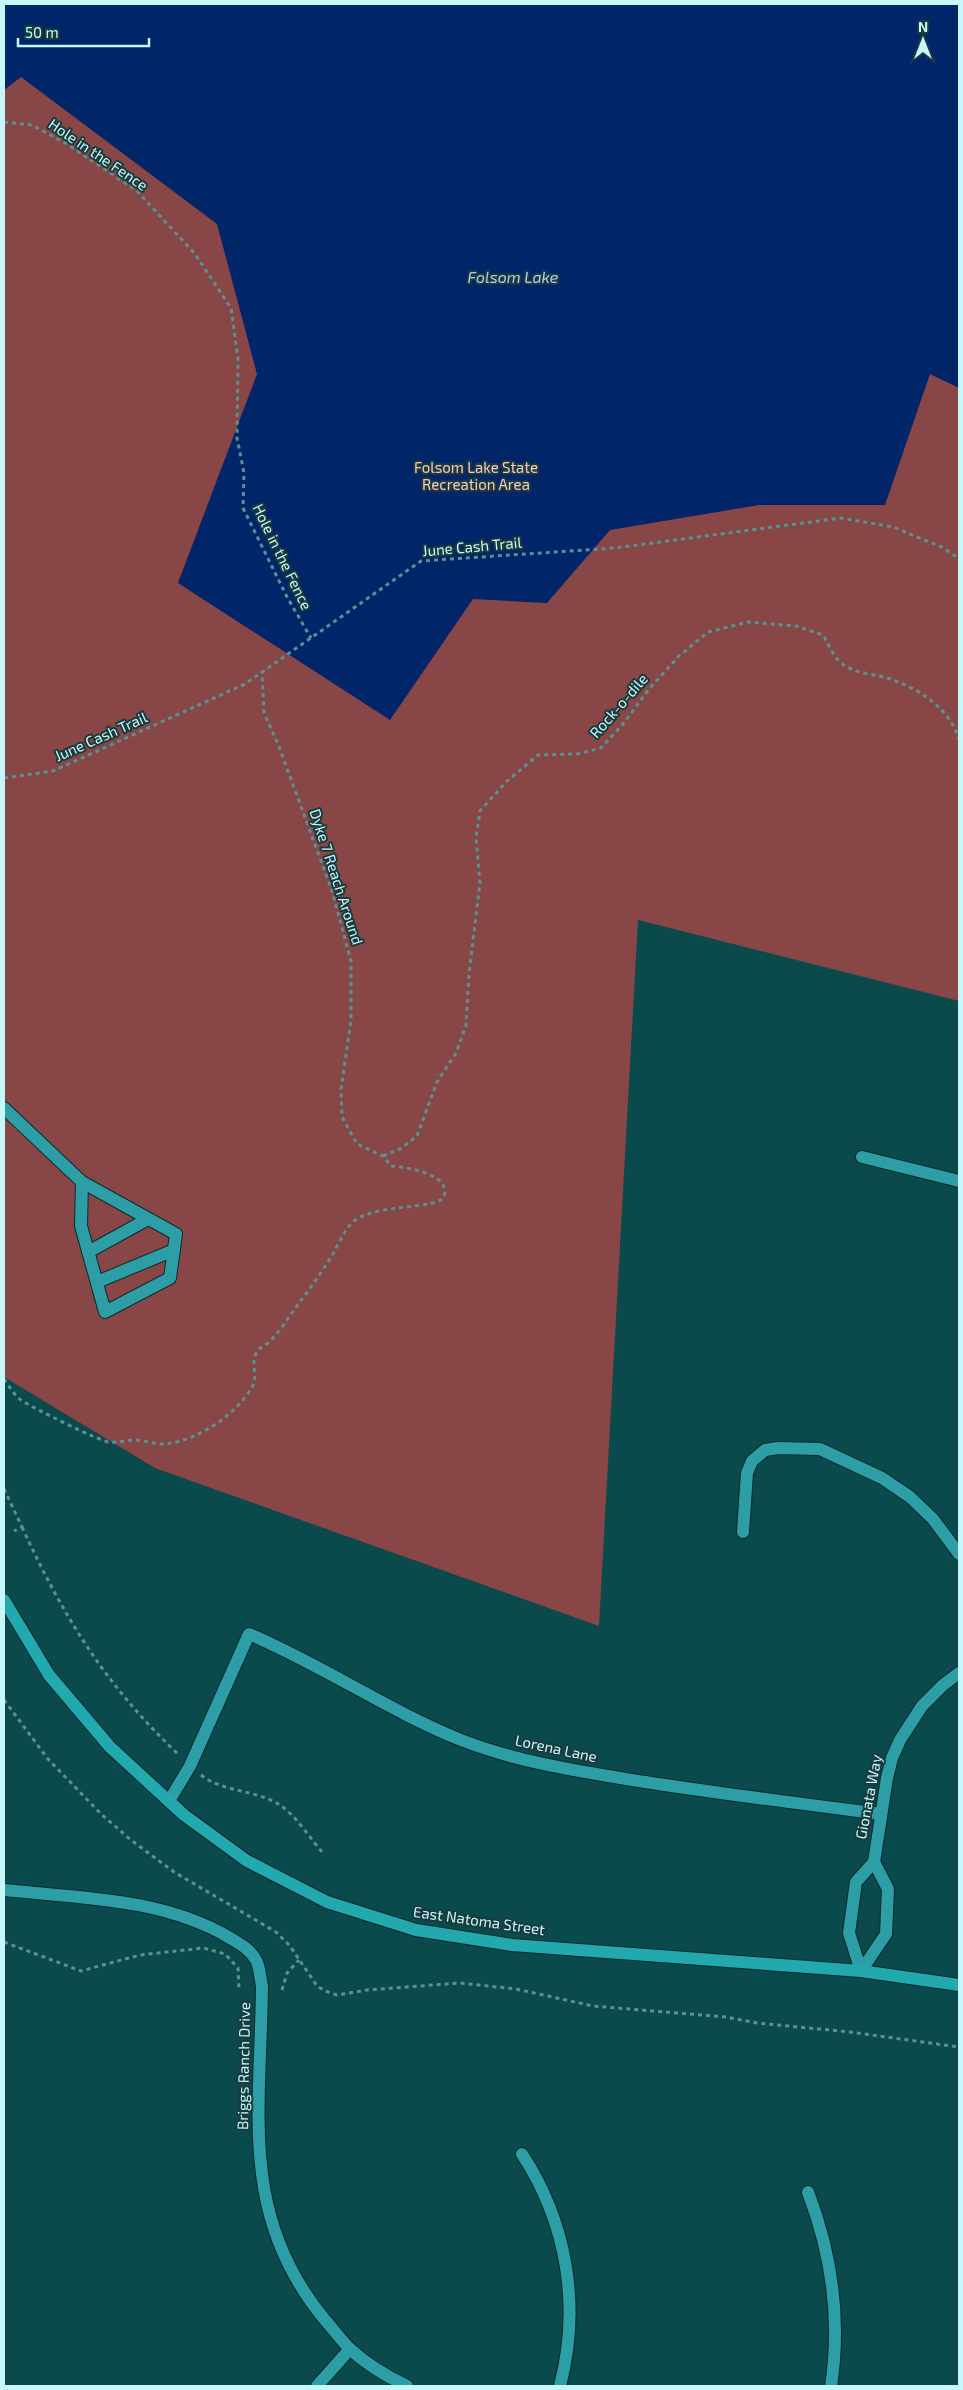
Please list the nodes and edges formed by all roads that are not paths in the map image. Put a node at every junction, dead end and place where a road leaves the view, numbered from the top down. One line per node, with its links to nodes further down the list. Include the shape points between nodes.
1 (4, 1108): 4 (street)
2 (862, 1157): 3 (street)
3 (959, 1181)
4 (82, 1182): 5 (street); 7 (street, via 81,1226)
5 (148, 1219): 6 (street, via 176,1234); 7 (street)
6 (174, 1250): 8 (street); 8 (street, via 170,1278 105,1312)
7 (88, 1252): 8 (street)
8 (97, 1282)
9 (743, 1532): 10 (street, via 747,1472 752,1461 765,1450 820,1449 874,1474 910,1497 933,1519)
10 (959, 1554)
11 (4, 1600): 13 (main road, East Natoma Street, via 49,1675 110,1747)
12 (959, 1673): 14 (street, Gionata Way, via 922,1706 906,1728 892,1758)
13 (169, 1801): 14 (street, Lorena Lane, via 190,1766 248,1634 287,1651 372,1699 462,1740 511,1757 568,1770 716,1793); 17 (main road, East Natoma Street, via 247,1861 326,1902 416,1930 512,1945)
14 (881, 1814): 15 (street, Gionata Way)
15 (874, 1862): 17 (street, Gionata Way, via 856,1882 849,1933); 17 (street, Gionata Way, via 888,1889 886,1934)
16 (4, 1890): 21 (street, Briggs Ranch Drive, via 122,1902 184,1916 212,1927 247,1949 257,1961 262,1986 258,2140 265,2198 276,2236 298,2281)
17 (861, 1971): 18 (main road, East Natoma Street)
18 (959, 1985)
19 (522, 2154): 24 (street, via 552,2211 567,2268 569,2341)
20 (808, 2192): 25 (street, via 828,2255 834,2292 836,2330)
21 (350, 2349): 22 (street); 23 (street, Briggs Ranch Drive)
22 (317, 2386)
23 (407, 2386)
24 (560, 2386)
25 (831, 2386)

